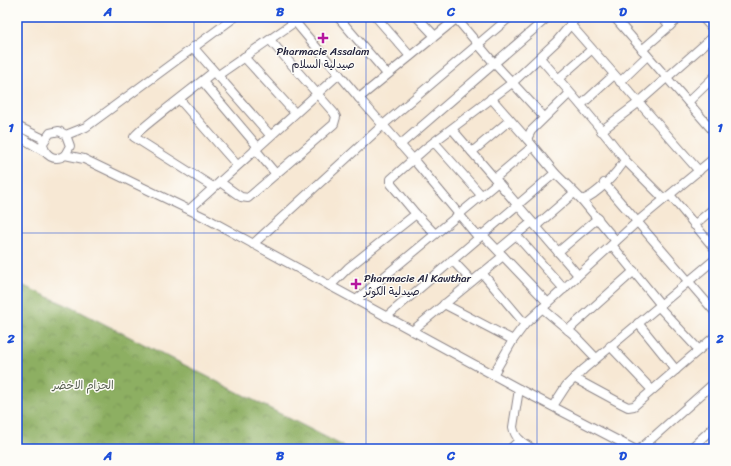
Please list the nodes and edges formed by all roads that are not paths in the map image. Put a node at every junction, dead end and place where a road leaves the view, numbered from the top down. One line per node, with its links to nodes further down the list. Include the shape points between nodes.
1 (235, 17): 22 (street)
2 (302, 17): 14 (street)
3 (338, 17): 31 (street)
4 (376, 17): 25 (street)
5 (417, 17): 18 (street)
6 (510, 17): 21 (street)
7 (548, 17): 28 (street)
8 (578, 17): 15 (street)
9 (614, 17): 24 (street)
10 (662, 17): 16 (street)
11 (680, 17): 16 (street)
12 (702, 17): 17 (street)
13 (455, 18): 18 (street); 21 (street)
14 (293, 20): 20 (street); 30 (street)
15 (570, 24): 23 (street); 27 (street)
16 (670, 26): 24 (street)
17 (714, 30)
18 (434, 35): 25 (street)
19 (714, 36): 32 (street)
20 (270, 40): 26 (street); 39 (street)
21 (479, 45): 28 (street); 49 (street)
22 (193, 47): 29 (street); 53 (street)
23 (591, 50): 34 (street); 35 (street)
24 (645, 53): 32 (street); 34 (street)
25 (410, 56): 31 (street)
26 (244, 57): 29 (street); 46 (street)
27 (540, 58): 35 (street); 37 (street)
28 (494, 63): 37 (street); 61 (street)
29 (215, 74): 36 (street); 57 (street)
30 (339, 74): 39 (street); 40 (street)
31 (387, 74): 40 (street)
32 (666, 77): 43 (street); 44 (street)
33 (714, 77): 43 (street)
34 (617, 78): 44 (street); 45 (street)
35 (558, 79): 38 (street)
36 (203, 82): 42 (street); 63 (street)
37 (512, 83): 41 (street); 47 (street)
38 (570, 93): 45 (street); 47 (street)
39 (315, 94): 46 (street); 73 (street, via 336,117 334,124)
40 (358, 98): 49 (street)
41 (491, 98): 48 (street); 51 (street)
42 (180, 100): 70 (street); 77 (street, via 148,123 134,137)
43 (688, 102): 54 (street)
44 (638, 103): 52 (street); 71 (street)
45 (581, 105): 52 (street)
46 (295, 112): 57 (street)
47 (544, 117): 59 (street)
48 (510, 120): 59 (street); 66 (street)
49 (382, 125): 61 (street); 95 (street)
50 (17, 126): 58 (street)
51 (452, 128): 60 (street); 66 (street)
52 (601, 131): 69 (street)
53 (78, 132): 56 (street); 64 (street)
54 (714, 132)
55 (17, 135): 65 (street)
56 (66, 135): 58 (street, via 54,131); 64 (street)
57 (270, 135): 63 (street)
58 (44, 139): 65 (street)
59 (527, 139): 62 (street)
60 (434, 142): 68 (street); 79 (street)
61 (400, 144): 68 (street)
62 (532, 147): 72 (street); 74 (street)
63 (256, 148): 70 (street); 73 (street)
64 (68, 150): 65 (street, via 61,158 52,158); 84 (street)
65 (45, 152)
66 (472, 152): 74 (street)
67 (714, 158): 71 (street)
68 (413, 159): 85 (street); 86 (street, via 391,181)
69 (625, 160): 76 (street); 80 (street)
70 (237, 165): 75 (street)
71 (699, 171): 80 (street)
72 (555, 173): 78 (street); 82 (street)
73 (276, 174): 75 (street, via 248,198 241,197)
74 (496, 180): 79 (street); 82 (street)
75 (220, 182): 77 (street)
76 (604, 184): 81 (street); 88 (street)
77 (213, 187): 84 (street)
78 (574, 193): 81 (street); 89 (street)
79 (482, 196): 85 (street)
80 (667, 197): 88 (street); 90 (street)
81 (582, 200): 87 (street)
82 (517, 204): 89 (street); 93 (street)
83 (714, 208): 90 (street)
84 (190, 210): 95 (street)
85 (460, 213): 91 (street); 93 (street)
86 (416, 214): 91 (street); 106 (street, via 348,268)
87 (598, 218): 94 (street); 97 (street)
88 (638, 221): 94 (street); 105 (street)
89 (534, 224): 92 (street); 97 (street)
90 (694, 225): 96 (street)
91 (435, 234): 108 (street)
92 (516, 234): 98 (street); 107 (street)
93 (480, 235): 98 (street); 99 (street)
94 (614, 243): 101 (street); 103 (street)
95 (253, 244): 106 (street)
96 (713, 246)
97 (558, 252): 103 (street)
98 (500, 253): 102 (street); 110 (street)
99 (452, 260): 104 (street); 113 (street)
100 (714, 260): 105 (street)
101 (634, 271): 111 (street); 116 (street)
102 (482, 273): 104 (street); 115 (street)
103 (578, 276): 107 (street)
104 (472, 281): 109 (street)
105 (688, 283): 111 (street); 112 (street)
106 (330, 286): 108 (street)
107 (564, 289): 110 (street)
108 (356, 300): 113 (street)
109 (444, 304): 117 (street); 119 (street)
110 (545, 306): 115 (street); 116 (street)
111 (660, 306): 114 (street); 121 (street)
112 (714, 311)
113 (386, 317): 117 (street)
114 (638, 323): 120 (street); 123 (street)
115 (525, 324): 119 (street)
116 (568, 330): 122 (street)
117 (412, 331): 124 (street)
118 (714, 337): 121 (street)
119 (513, 340): 124 (street)
120 (610, 346): 122 (street); 128 (street)
121 (699, 350): 123 (street)
122 (596, 358): 125 (street)
123 (676, 370): 128 (street)
124 (493, 375): 127 (street)
125 (574, 378): 128 (street, via 628,407 634,406); 129 (street)
126 (713, 386): 135 (street)
127 (519, 388): 129 (street); 131 (street, via 513,427)
128 (652, 390)
129 (553, 406): 134 (street)
130 (714, 428): 136 (street)
131 (520, 440): 132 (street); 133 (street)
132 (510, 449)
133 (533, 449)
134 (634, 449)
135 (640, 449)
136 (690, 449)

